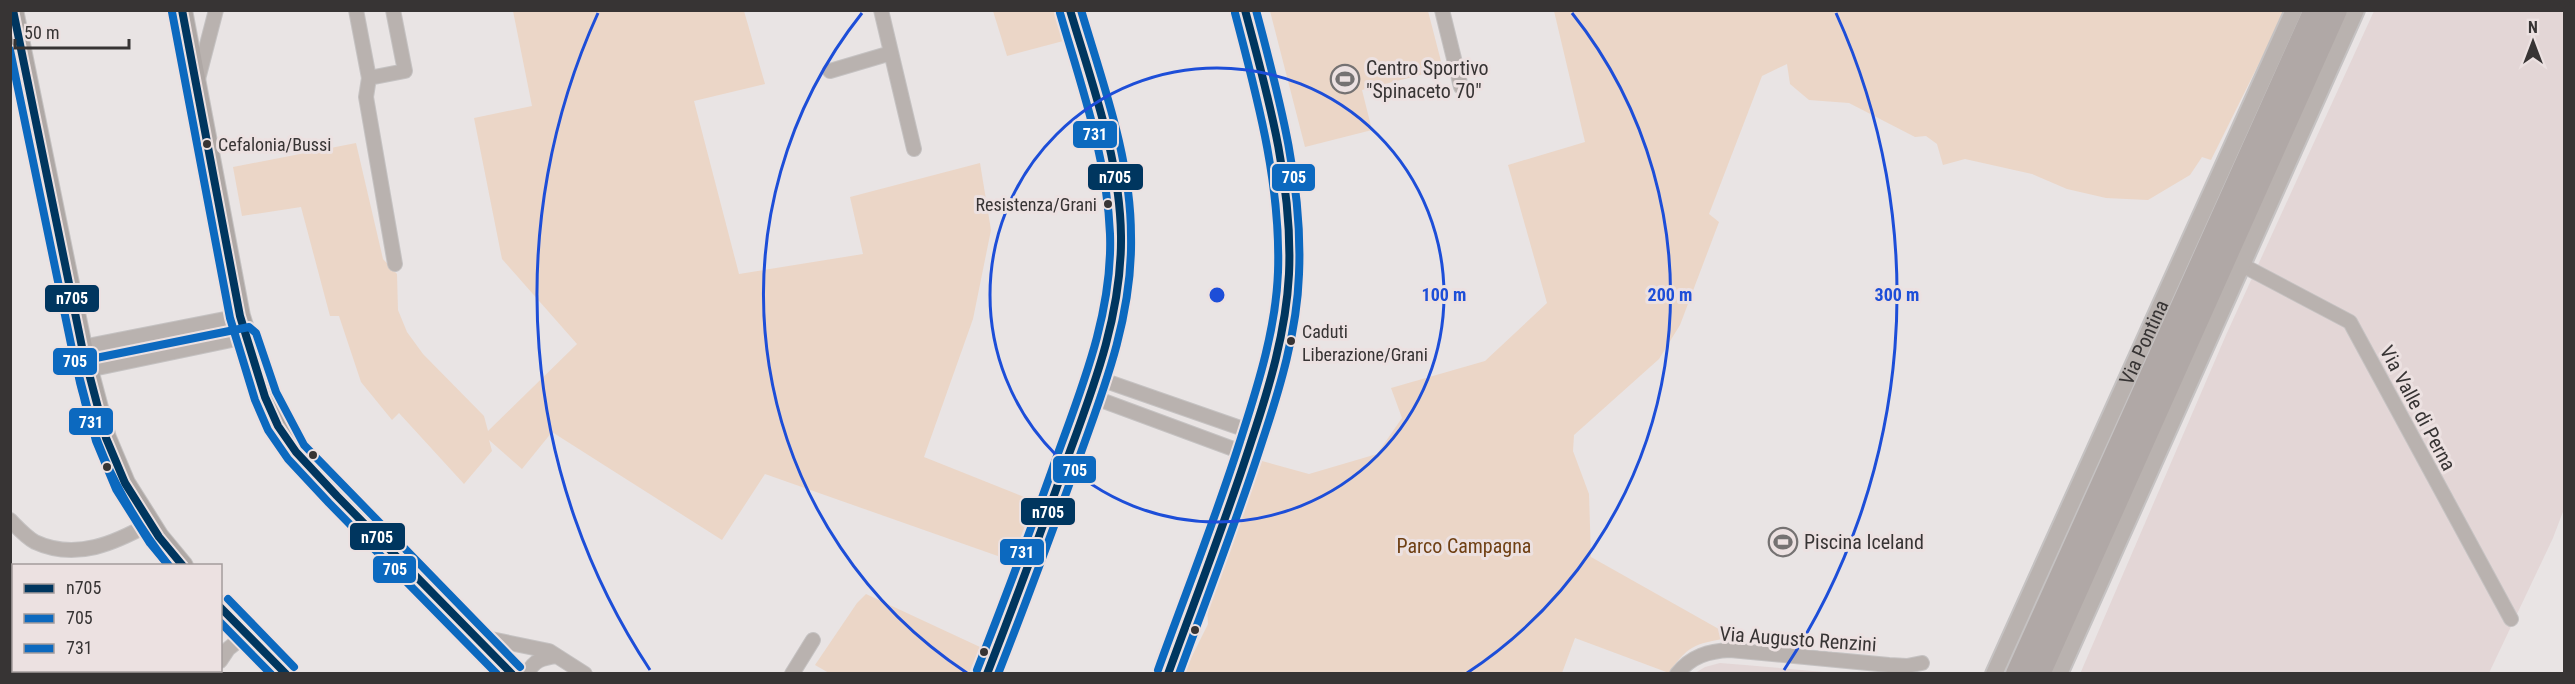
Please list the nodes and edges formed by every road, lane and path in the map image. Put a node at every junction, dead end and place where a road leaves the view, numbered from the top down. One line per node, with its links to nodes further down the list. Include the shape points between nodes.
1 (13, 10): 24 (main road)
2 (182, 10): 17 (main road)
3 (216, 10): 17 (street)
4 (356, 10): 16 (street)
5 (393, 10): 16 (street, via 405,71)
6 (881, 10): 14 (street)
7 (1070, 10): 26 (street, via 1108,147 1121,234 1117,305)
8 (1245, 10): 28 (street, via 1277,137 1290,249 1279,350)
9 (1442, 10): 18 (street)
10 (2294, 10): 49 (street, Via Pontina)
11 (2315, 10): 50 (highway, Via Pontina)
12 (2336, 10): 51 (highway, Via Pontina)
13 (2356, 10): 21 (street)
14 (891, 53): 15 (street); 19 (street)
15 (830, 71)
16 (369, 78): 20 (street, via 366,97)
17 (197, 85): 22 (main road)
18 (1461, 87)
19 (914, 148)
20 (395, 264)
21 (2242, 265): 34 (street, Via Valle di Perna, via 2350,322); 52 (street)
22 (240, 316): 23 (main road); 24 (street)
23 (246, 337): 25 (street); 36 (main road, via 265,397 296,452)
24 (82, 347): 25 (main road)
25 (88, 370): 31 (main road, via 110,447 125,483)
26 (1097, 378): 27 (street); 28 (street)
27 (1090, 396): 29 (street); 46 (street)
28 (1255, 433): 29 (street)
29 (1247, 454): 47 (street)
30 (10, 520): 31 (street, via 33,541 67,550 119,541)
31 (151, 523): 32 (main road)
32 (182, 564)
33 (222, 608): 35 (main road)
34 (2511, 619)
35 (248, 633): 39 (street); 41 (main road)
36 (476, 636): 38 (street); 42 (main road)
37 (813, 640): 45 (street)
38 (559, 656): 43 (street, via 541,658); 44 (street)
39 (222, 658)
40 (1922, 663): 48 (street, Via Augusto Renzini, via 1889,665 1722,650 1697,656)
41 (286, 674)
42 (512, 674)
43 (527, 674)
44 (585, 674)
45 (792, 674)
46 (987, 674)
47 (1168, 674)
48 (1677, 674)
49 (1994, 674)
50 (2017, 674)
51 (2039, 674)
52 (2058, 674)

